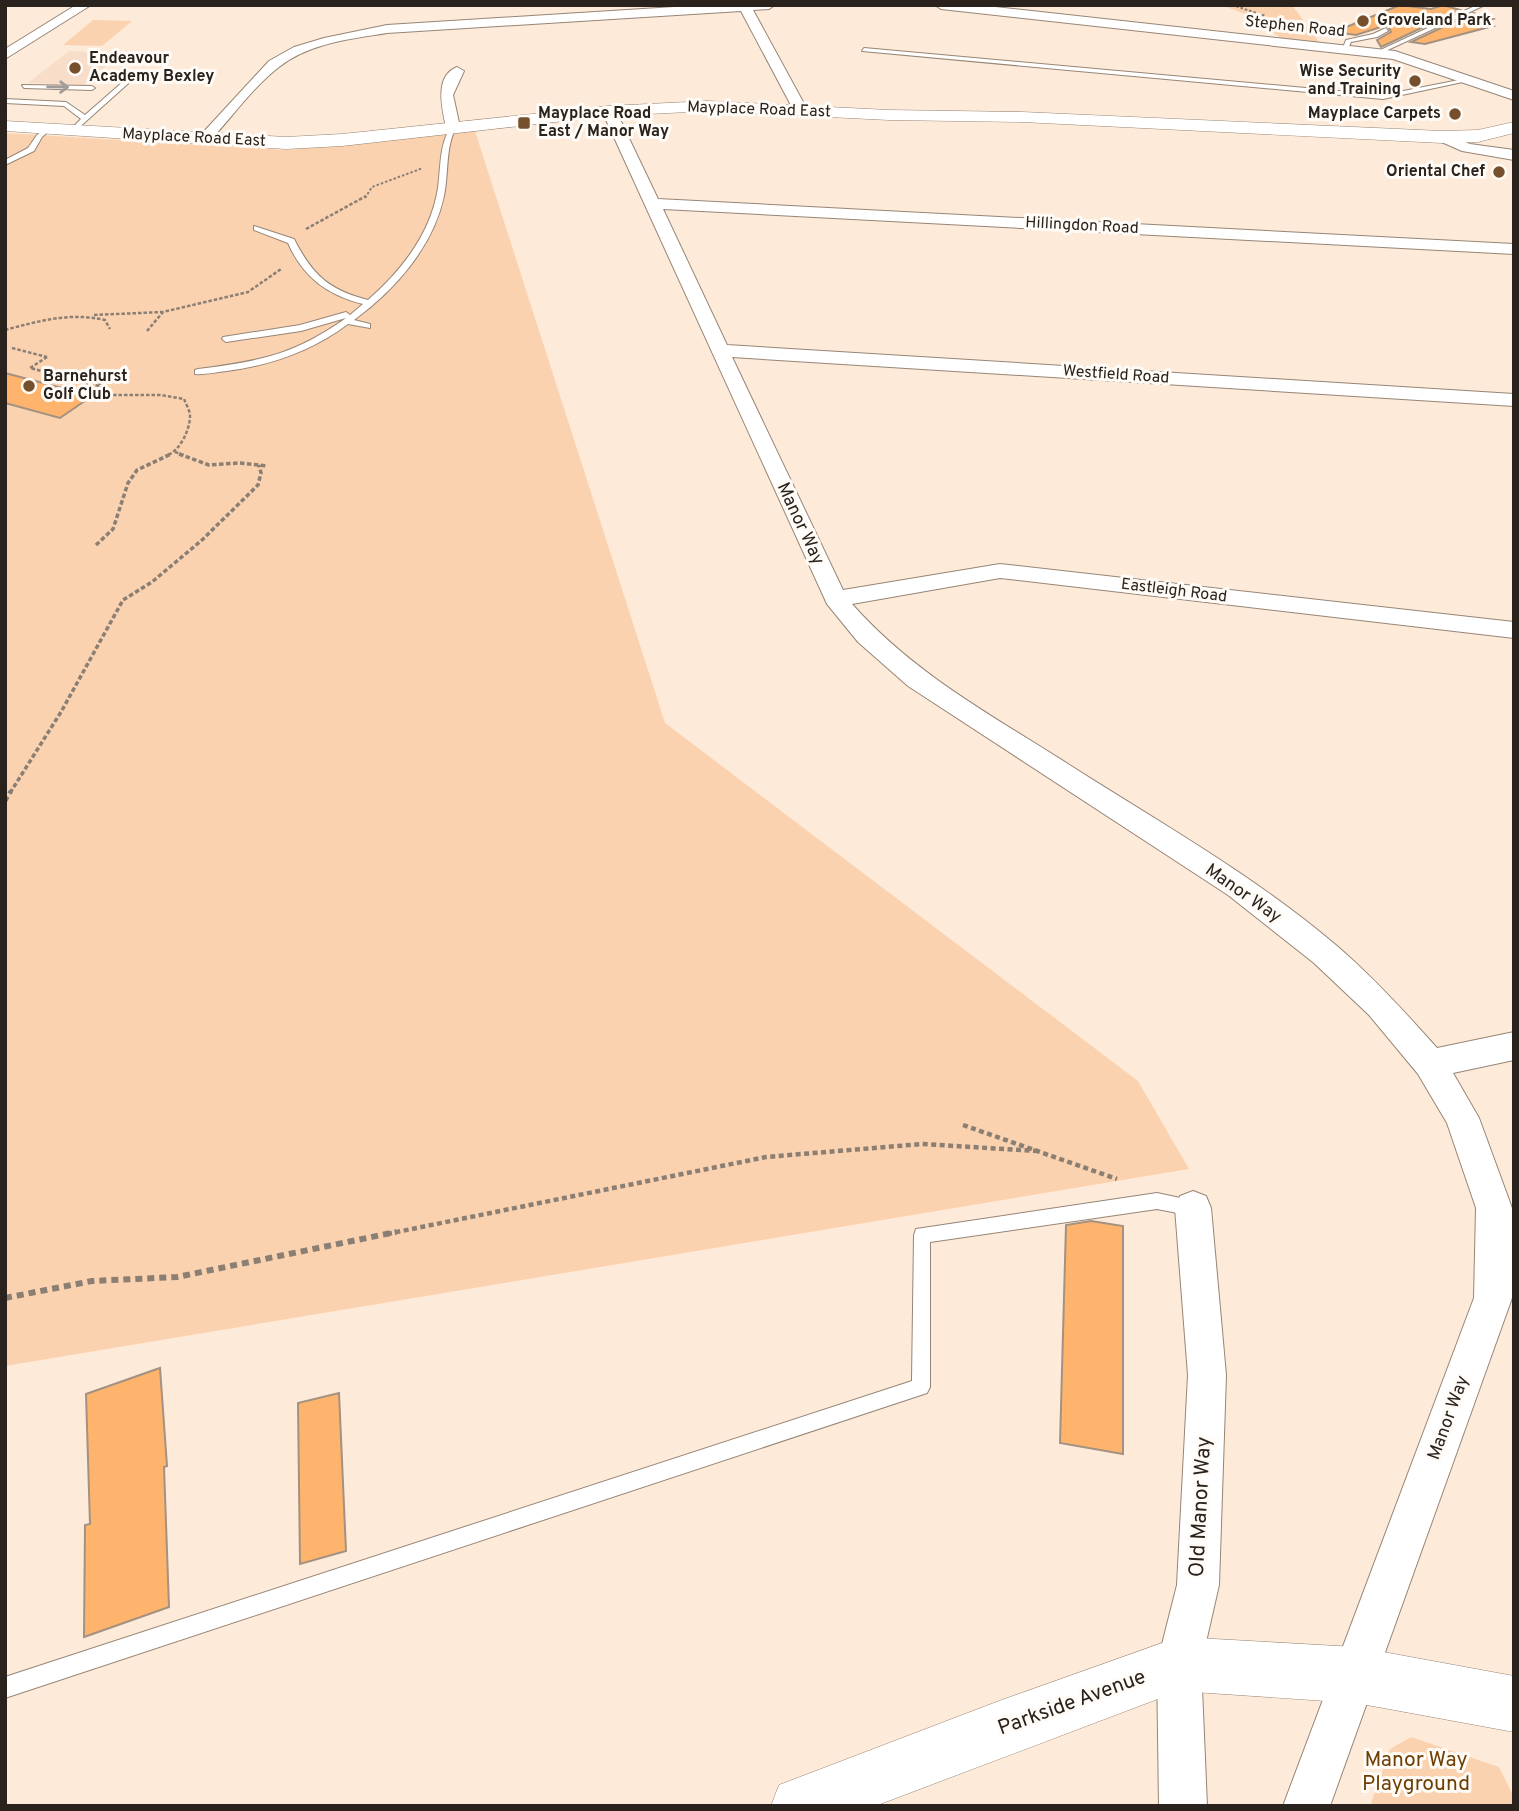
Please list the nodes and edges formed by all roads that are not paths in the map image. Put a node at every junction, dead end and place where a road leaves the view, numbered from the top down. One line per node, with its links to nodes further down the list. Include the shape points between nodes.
1 (85, 5): 10 (street)
2 (769, 5): 5 (street)
3 (941, 5): 8 (street, Stephen Road)
4 (1482, 5): 9 (lane)
5 (744, 6): 19 (street); 26 (street, via 387,29 345,36 276,63)
6 (1386, 30): 8 (lane, via 1348,41)
7 (864, 50): 13 (lane, via 1383,97)
8 (1345, 50): 9 (street, Stephen Road)
9 (1377, 53): 13 (street, Stephen Road)
10 (6, 54)
11 (457, 71): 23 (street, via 446,95)
12 (121, 75): 20 (lane, via 129,79)
13 (1469, 80): 16 (street, Stephen Road)
14 (24, 86): 15 (lane, one-way to 15)
15 (92, 88)
16 (1514, 96)
17 (5, 101): 20 (lane, via 66,104)
18 (609, 111): 19 (street, Mayplace Road East, via 705,106); 23 (street, Mayplace Road East); 29 (street, Manor Way)
19 (801, 111): 25 (street, Mayplace Road East)
20 (79, 125): 24 (street, Mayplace Road East); 26 (street, Mayplace Road East)
21 (5, 126): 24 (street, Mayplace Road East)
22 (1514, 127): 25 (street, Mayplace Road East, via 1478,136)
23 (453, 128): 26 (street, Mayplace Road East, via 286,143); 32 (lane, via 447,138 431,226 404,271)
24 (48, 129): 28 (lane, via 31,149)
25 (1442, 137): 27 (street, via 1467,148)
26 (204, 139)
27 (1514, 155)
28 (5, 163)
29 (651, 204): 31 (street, Hillingdon Road); 36 (street, Manor Way)
30 (257, 228): 32 (lane, via 291,242 297,258 323,287)
31 (1514, 249)
32 (368, 303): 33 (lane); 35 (lane, via 342,317 301,328)
33 (346, 321): 34 (lane); 37 (lane, via 308,345 263,362)
34 (367, 326)
35 (226, 339)
36 (719, 349): 38 (street, Westfield Road); 39 (street, Manor Way)
37 (198, 372)
38 (1514, 400)
39 (835, 599): 40 (street, Eastleigh Road, via 1000,571); 42 (street, Manor Way, via 867,636 917,680 1238,887 1325,954 1380,1006)
40 (1514, 630)
41 (1514, 1046): 42 (street)
42 (1430, 1064): 45 (street, Manor Way, via 1462,1118 1494,1208 1493,1298)
43 (1175, 1204): 44 (street, Old Manor Way, via 1207,1376 1198,1585); 46 (lane, via 922,1235 921,1387)
44 (1179, 1664): 45 (street, Parkside Avenue); 48 (street, Parkside Avenue); 49 (street, Old Manor Way)
45 (1356, 1675): 47 (street, Parkside Avenue); 50 (street, Manor Way)
46 (5, 1688)
47 (1514, 1703)
48 (800, 1806)
49 (1183, 1806)
50 (1306, 1806)

